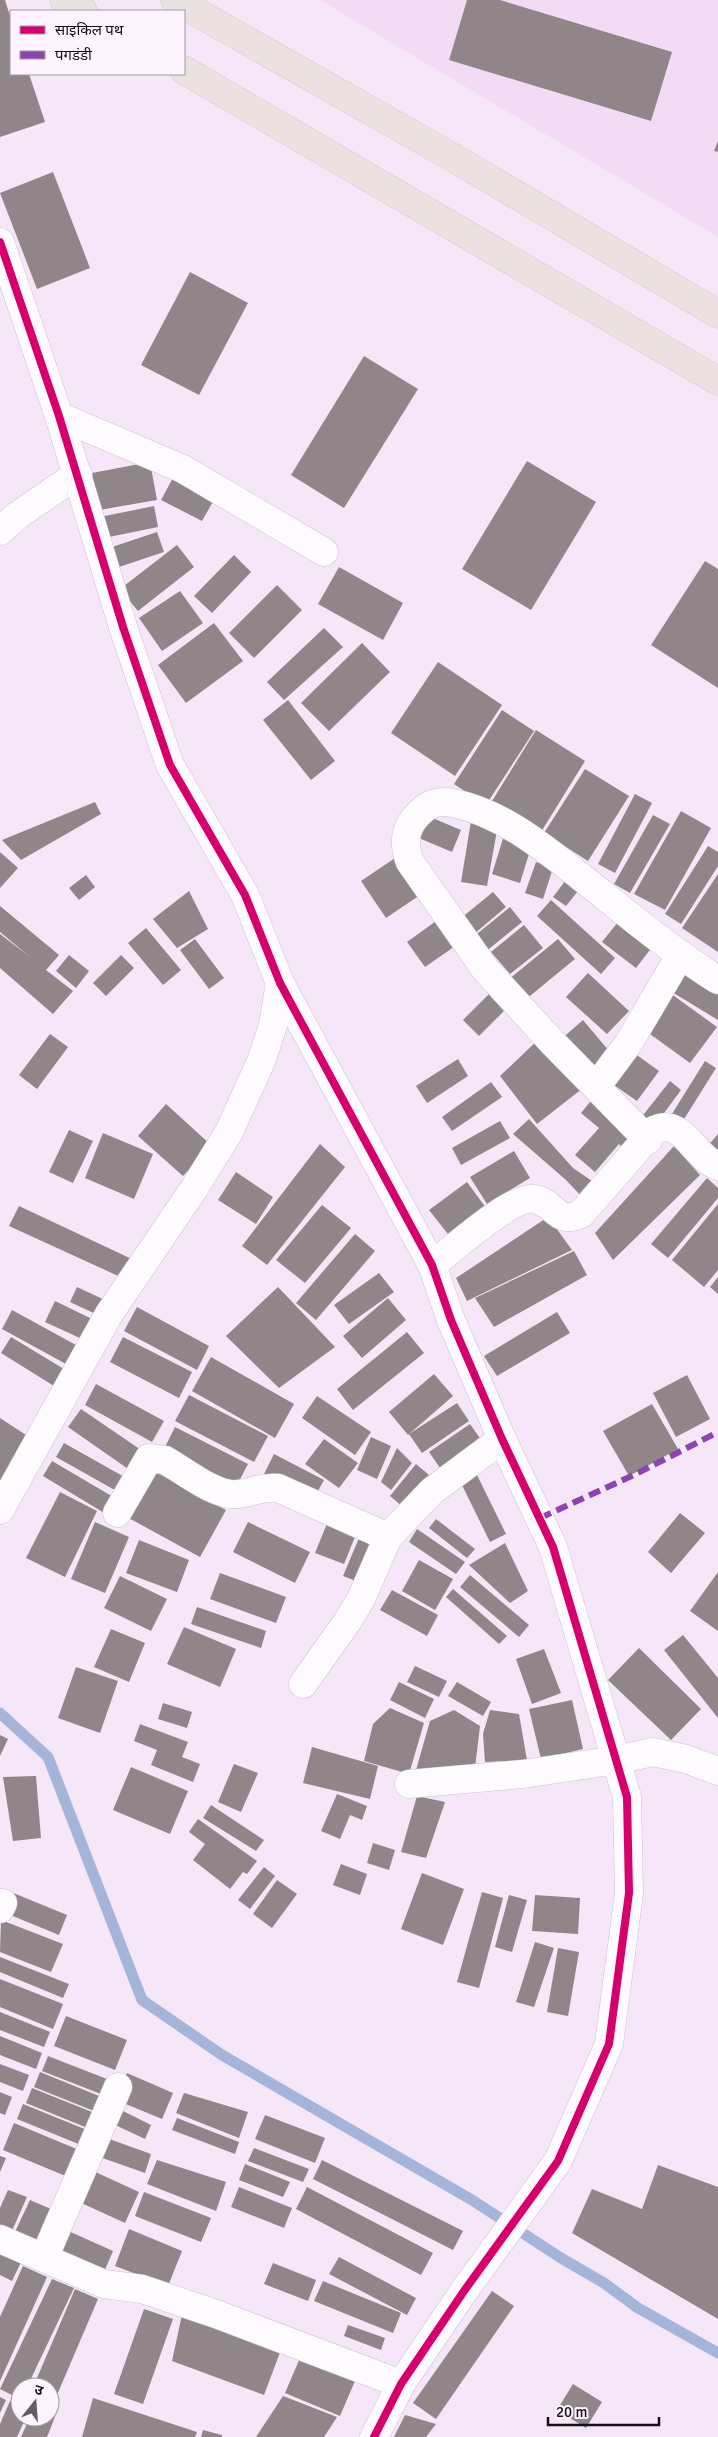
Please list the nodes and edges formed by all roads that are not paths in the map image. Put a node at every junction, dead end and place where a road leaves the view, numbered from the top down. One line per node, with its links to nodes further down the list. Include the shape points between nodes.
1 (64, 0): 3 (main road)
2 (175, 0): 6 (main road, via 454,158)
3 (81, 10)
4 (185, 71): 7 (main road)
5 (0, 242): 8 (street)
6 (718, 314)
7 (718, 381)
8 (59, 416): 9 (street); 11 (street, via 183,468)
9 (78, 474): 10 (street); 14 (street, via 123,627 170,765 245,894)
10 (0, 531)
11 (324, 552)
12 (681, 954): 13 (street); 15 (street, via 628,1044); 15 (street, via 535,841 493,818 452,803 440,803 424,806 409,826 405,846 410,862 485,969)
13 (718, 980)
14 (280, 983): 18 (street); 20 (street, via 273,1025 262,1059 229,1132 200,1181 109,1314)
15 (596, 1088): 16 (street)
16 (648, 1140): 17 (street, via 654,1130 662,1126 671,1127); 18 (street, via 581,1214 569,1219 542,1202 523,1199 501,1211)
17 (718, 1166)
18 (432, 1266): 19 (street, via 451,1320)
19 (502, 1439): 22 (street, via 432,1491); 24 (street, via 553,1547)
20 (0, 1510)
21 (117, 1513): 22 (street, via 146,1462 156,1458 218,1491 239,1494 267,1486 278,1488)
22 (388, 1537): 23 (street, via 361,1599)
23 (303, 1684)
24 (616, 1760): 25 (street, via 653,1752 686,1759); 26 (street, via 523,1774); 30 (street, via 627,1797 630,1893 609,2044 558,2161)
25 (718, 1771)
26 (409, 1784)
27 (118, 2087): 29 (street)
28 (0, 2239): 29 (street)
29 (44, 2258): 30 (street, via 104,2284 142,2289)
30 (401, 2384): 31 (street)
31 (374, 2437)

